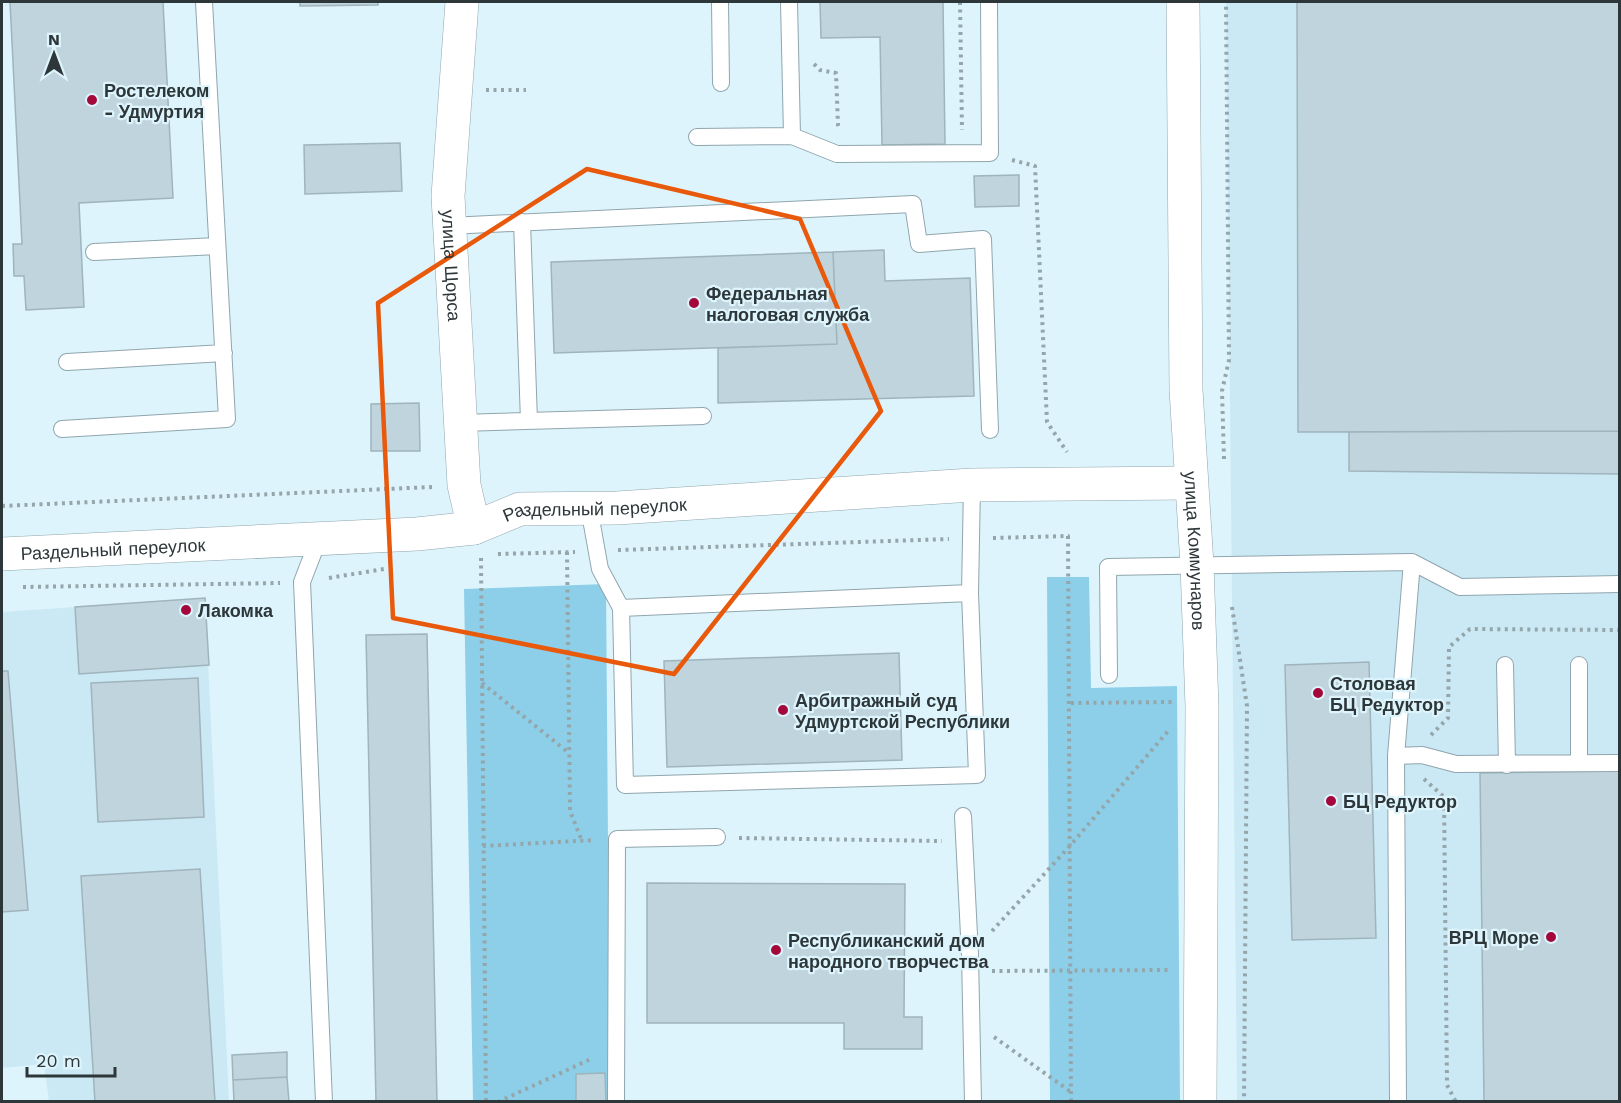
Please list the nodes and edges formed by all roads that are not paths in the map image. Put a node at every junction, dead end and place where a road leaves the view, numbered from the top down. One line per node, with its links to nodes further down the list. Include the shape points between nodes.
1 (204, 2): 12 (lane)
2 (462, 2): 11 (street, улица Щорса)
3 (720, 2): 7 (lane)
4 (789, 2): 8 (lane)
5 (989, 2): 8 (lane, via 990,153 837,154)
6 (1183, 2): 21 (street, улица Коммунаров)
7 (721, 83)
8 (792, 136): 9 (lane)
9 (697, 137)
10 (522, 222): 11 (lane); 17 (lane); 20 (lane, via 913,204 919,244 983,238)
11 (449, 226): 18 (street, улица Щорса)
12 (217, 246): 13 (lane); 14 (lane)
13 (94, 252)
14 (224, 353): 15 (lane); 19 (lane, via 227,419)
15 (67, 362)
16 (703, 416): 17 (lane)
17 (529, 421): 18 (lane)
18 (460, 423): 24 (street, улица Щорса, via 464,485)
19 (62, 429)
20 (990, 430)
21 (1190, 483): 22 (street, Раздельный переулок); 28 (street, улица Коммунаров)
22 (972, 485): 23 (street, Раздельный переулок); 30 (lane)
23 (589, 508): 24 (street, Раздельный переулок, via 520,509); 31 (lane, via 600,569)
24 (474, 528): 25 (street, Раздельный переулок)
25 (319, 538): 26 (street, Раздельный переулок); 41 (lane, via 302,582)
26 (2, 554)
27 (1412, 562): 28 (lane); 29 (lane, via 1460,586); 35 (lane)
28 (1212, 564): 34 (lane, via 1108,567); 44 (street, улица Коммунаров, via 1202,707)
29 (1620, 585)
30 (970, 593): 31 (lane); 31 (lane, via 977,775 625,785)
31 (621, 608)
32 (1505, 665): 38 (lane)
33 (1579, 665): 37 (lane)
34 (1109, 675)
35 (1396, 756): 38 (lane, via 1422,755 1456,764); 45 (lane)
36 (1620, 763): 37 (lane)
37 (1579, 764): 38 (lane)
38 (1507, 765)
39 (963, 816): 43 (lane)
40 (717, 837): 42 (lane, via 617,839)
41 (324, 1101)
42 (616, 1101)
43 (973, 1101)
44 (1200, 1101)
45 (1398, 1101)

